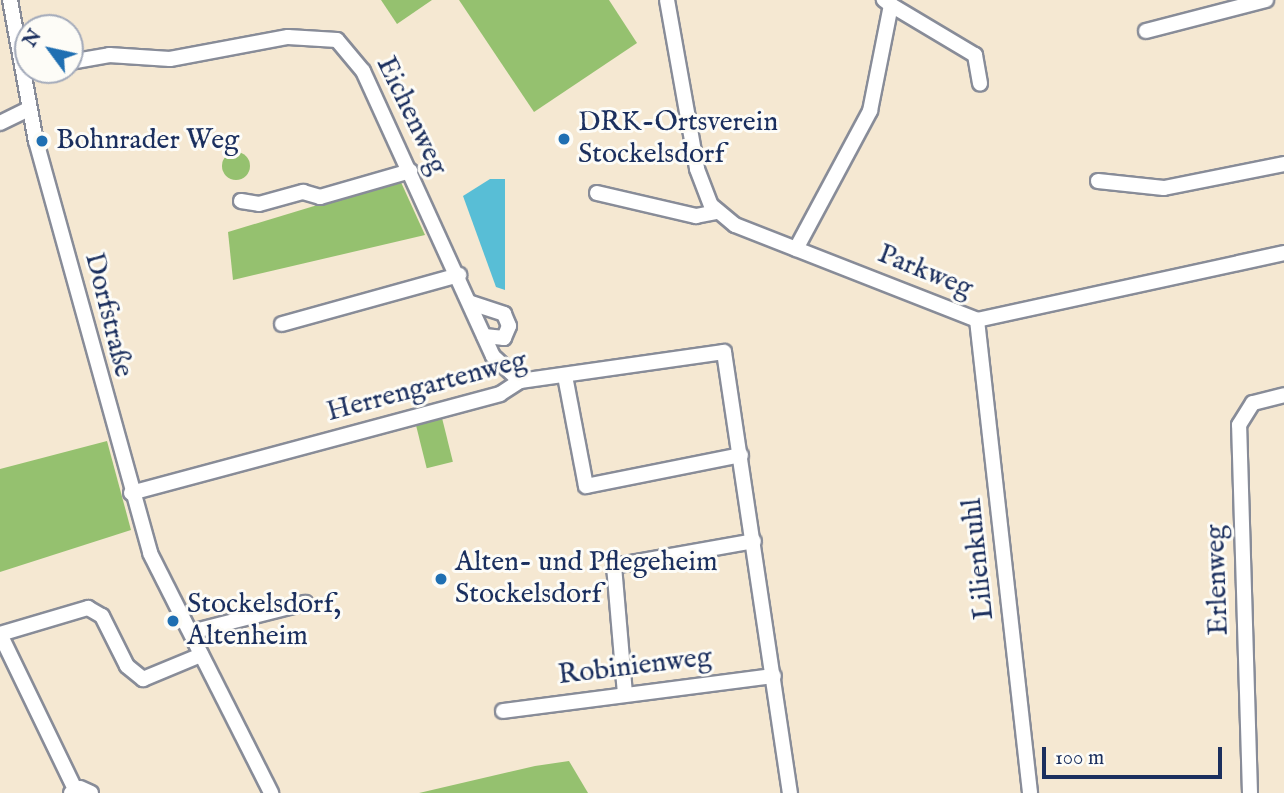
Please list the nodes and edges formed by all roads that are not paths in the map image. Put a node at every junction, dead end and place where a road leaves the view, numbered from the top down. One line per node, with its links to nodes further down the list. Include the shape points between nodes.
1 (667, 0): 15 (street, via 691,149)
2 (1266, 0): 4 (street)
3 (888, 2): 7 (street, via 975,55); 16 (street, via 870,111)
4 (1146, 31)
5 (84, 59): 11 (street, Eichenweg, via 109,55 170,59 321,34 354,54)
6 (28, 84): 8 (street, Dorfstraße)
7 (980, 84)
8 (29, 109): 9 (street); 27 (street, Dorfstraße)
9 (0, 123)
10 (1284, 164): 12 (street, via 1173,187)
11 (410, 171): 14 (street, via 320,197 303,192 259,204); 18 (street, Eichenweg)
12 (1098, 181)
13 (597, 193): 15 (street, Parkweg, via 696,216)
14 (241, 201)
15 (716, 212): 16 (street, Parkweg)
16 (796, 249): 20 (street, Parkweg)
17 (1284, 253): 20 (street, Parkweg)
18 (459, 275): 19 (street, Eichenweg); 21 (street)
19 (471, 303): 22 (street, Eichenweg); 22 (street, via 504,314 509,327 504,338)
20 (977, 320): 40 (street, Lilienkuhl)
21 (282, 324)
22 (484, 336): 24 (street, Eichenweg, via 493,356)
23 (565, 376): 24 (street, Herrengartenweg); 26 (street, Herrengartenweg, via 724,352); 26 (street, via 586,486)
24 (520, 381): 27 (street, Herrengartenweg, via 500,394)
25 (1284, 395): 41 (street, Erlenweg, via 1253,403 1238,425)
26 (741, 455): 28 (street, Herrengartenweg)
27 (131, 493): 30 (street, Dorfstraße, via 150,553)
28 (754, 541): 33 (street, Herrengartenweg); 34 (street, via 614,566)
29 (305, 603): 30 (street)
30 (191, 632): 32 (street, Dorfstraße)
31 (0, 634): 32 (street, via 88,608 102,616 127,666 143,679); 36 (street)
32 (201, 655): 38 (street, Dorfstraße)
33 (774, 676): 34 (street, Robinienweg); 39 (street, Herrengartenweg)
34 (625, 694): 35 (street, Robinienweg)
35 (503, 711)
36 (73, 791): 37 (street)
37 (91, 793)
38 (271, 793)
39 (790, 793)
40 (1030, 793)
41 (1250, 793)

